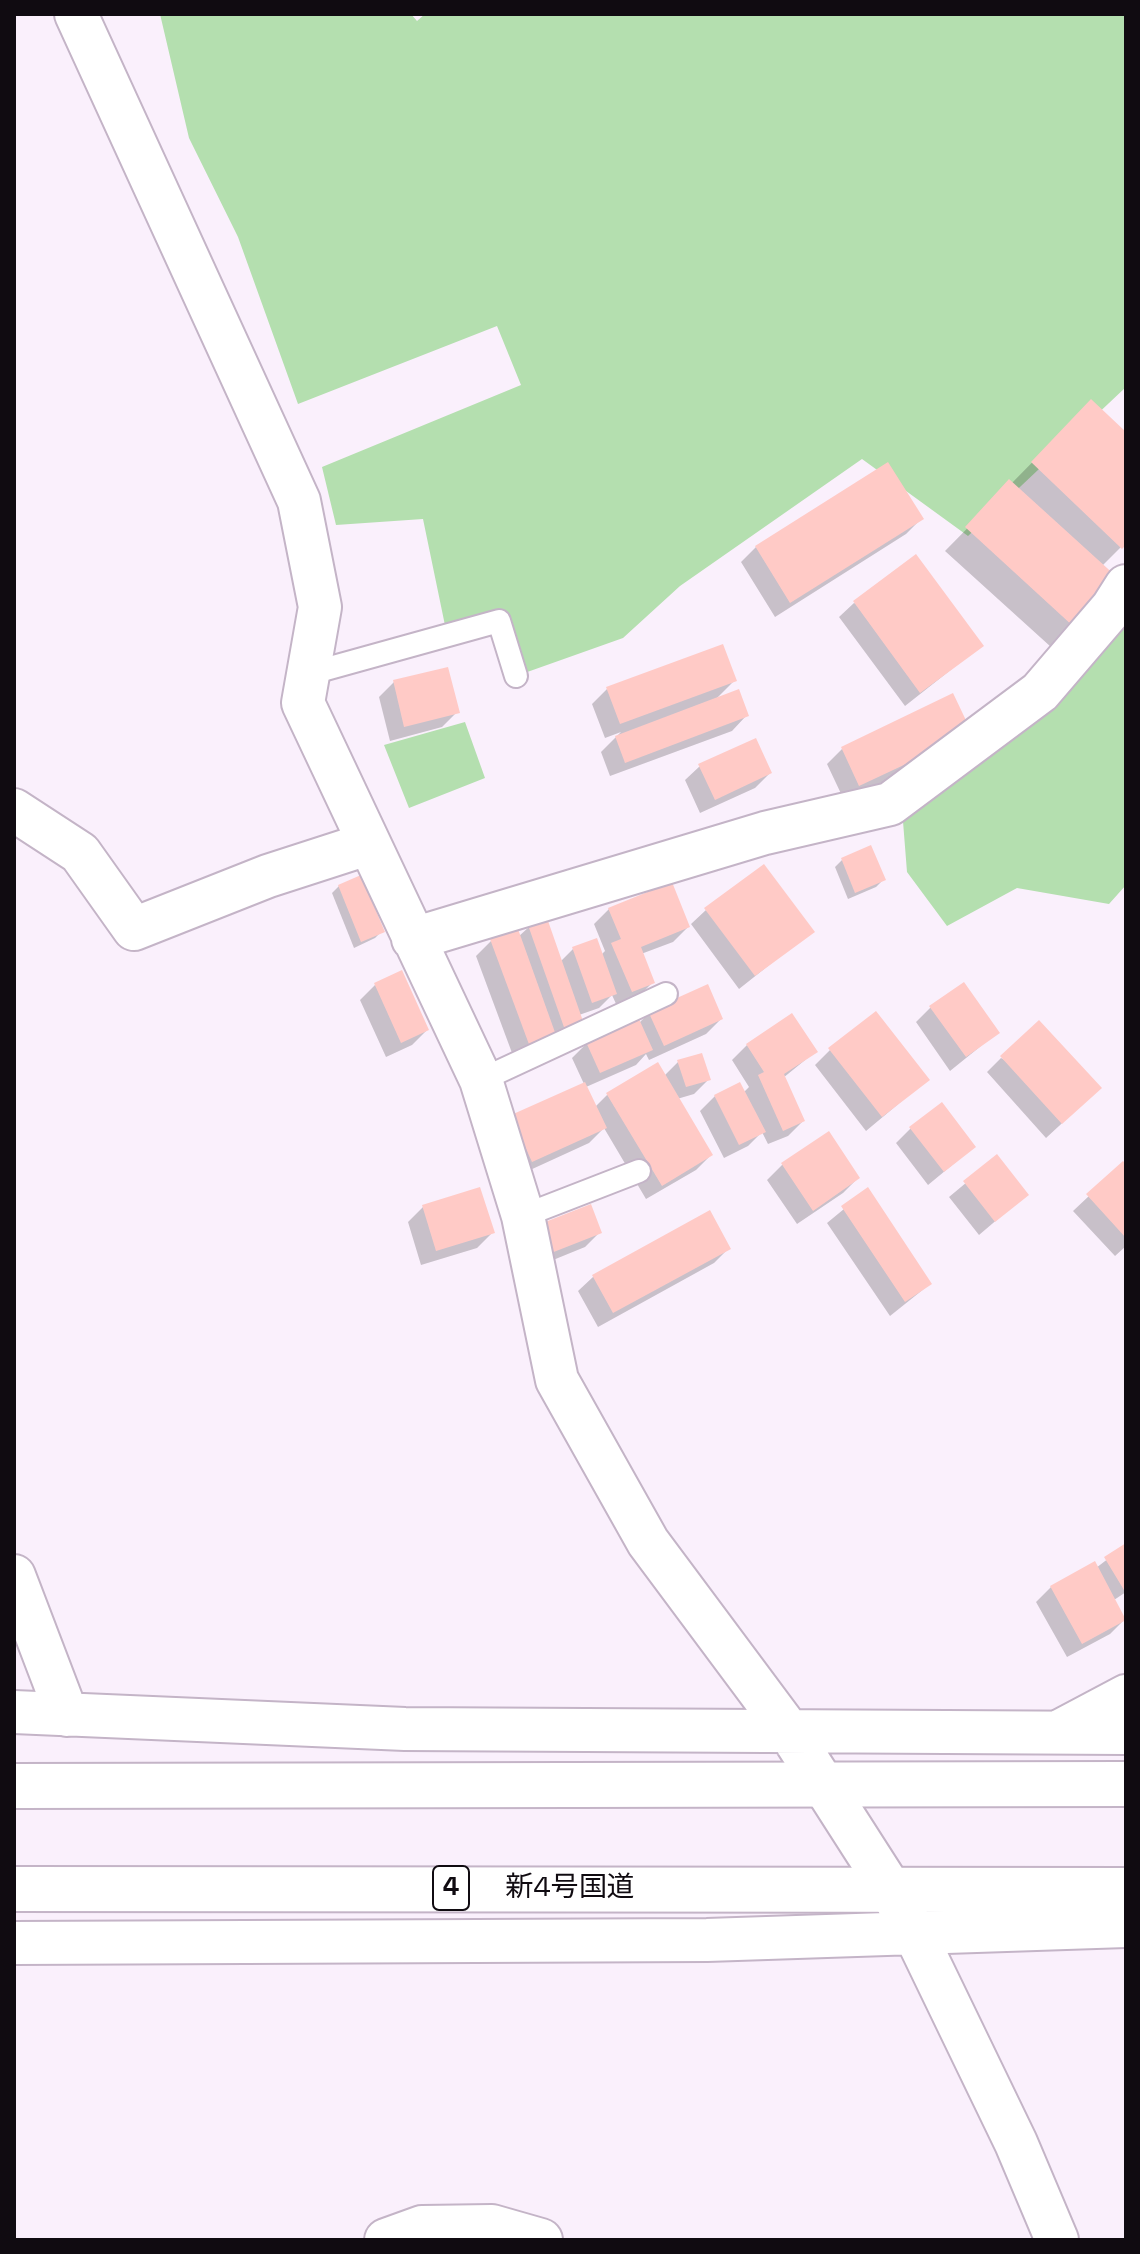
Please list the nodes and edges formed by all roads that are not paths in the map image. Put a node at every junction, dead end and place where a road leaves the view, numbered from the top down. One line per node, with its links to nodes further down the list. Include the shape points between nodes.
1 (76, 14): 3 (street, via 299,501 320,607)
2 (1121, 607): 7 (street, via 1040,692 890,804 765,833)
3 (308, 674): 4 (lane, via 499,621); 6 (street, via 303,703)
4 (516, 676)
5 (14, 810): 6 (street, via 80,853 134,929)
6 (367, 844): 7 (street)
7 (413, 939): 9 (street)
8 (666, 994): 9 (lane)
9 (481, 1080): 11 (street)
10 (639, 1171): 11 (lane)
11 (523, 1216): 18 (street, via 557,1380 648,1542)
12 (14, 1576): 15 (street)
13 (1126, 1696): 16 (street)
14 (14, 1712): 15 (street)
15 (67, 1715): 18 (street, via 405,1729)
16 (1059, 1732): 17 (street); 18 (street)
17 (1126, 1733)
18 (791, 1734): 20 (street)
19 (1126, 1784): 20 (highway)
20 (827, 1785): 21 (highway); 22 (street)
21 (14, 1786)
22 (889, 1887): 23 (highway, 新4号国道 / 4); 24 (highway, 新4号国道 / 4); 26 (street)
23 (14, 1889)
24 (1126, 1890)
25 (1126, 1926): 26 (street)
26 (915, 1934): 27 (street); 30 (street)
27 (14, 1943)
28 (386, 2240): 29 (street, via 422,2227 492,2226)
29 (541, 2240)
30 (1057, 2240)

